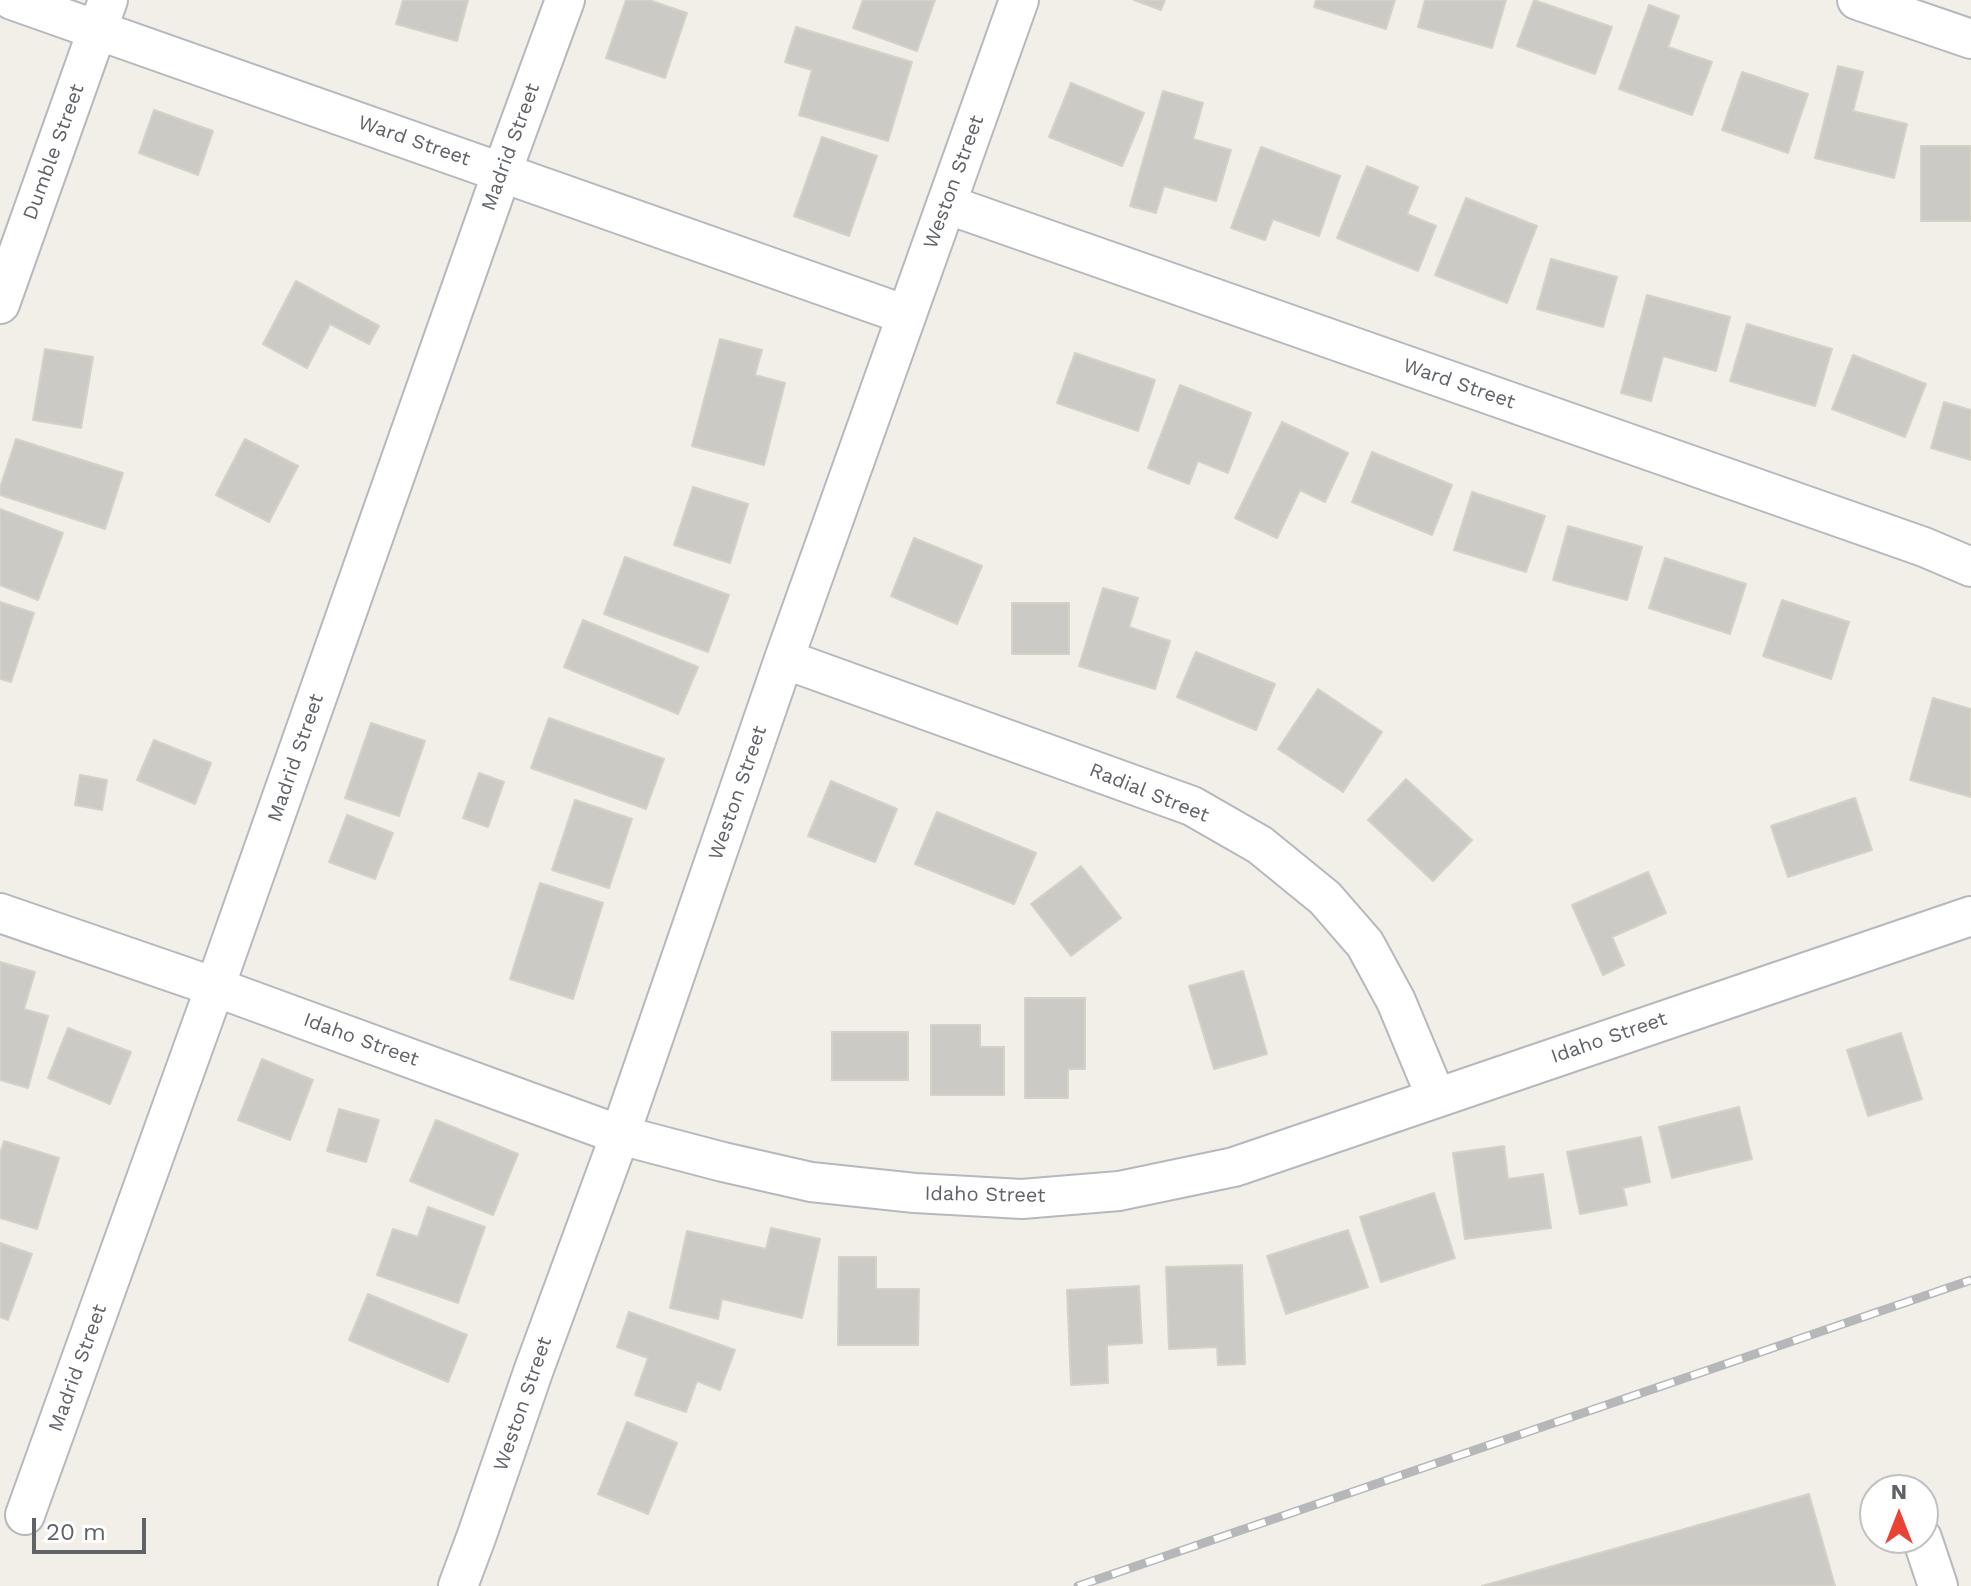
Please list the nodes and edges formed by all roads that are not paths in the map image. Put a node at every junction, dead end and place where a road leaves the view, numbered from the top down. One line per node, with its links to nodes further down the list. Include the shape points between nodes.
1 (12, 0): 5 (street, Ward Street)
2 (565, 0): 7 (street, Madrid Street)
3 (1019, 0): 8 (street, Weston Street)
4 (1857, 0): 6 (street)
5 (103, 15): 7 (street, Ward Street); 9 (street, Dumble Street)
6 (1971, 39)
7 (502, 172): 10 (street, Ward Street); 15 (street, Madrid Street)
8 (946, 204): 10 (street, Weston Street); 11 (street, Ward Street)
9 (0, 304)
10 (906, 315): 12 (street, Weston Street)
11 (1971, 567)
12 (784, 659): 16 (street, Radial Street, via 1192,806 1260,845 1325,898 1365,944 1396,1001); 17 (street, Weston Street)
13 (0, 913): 15 (street, Idaho Street)
14 (1971, 916): 16 (street, Idaho Street)
15 (215, 987): 17 (street, Idaho Street); 18 (street, Madrid Street)
16 (1436, 1097): 17 (street, Idaho Street, via 1234,1167 1119,1191 1022,1199 811,1182)
17 (620, 1135): 20 (street, Weston Street)
18 (25, 1515)
19 (1927, 1554): 21 (street)
20 (458, 1586)
21 (1938, 1586)

